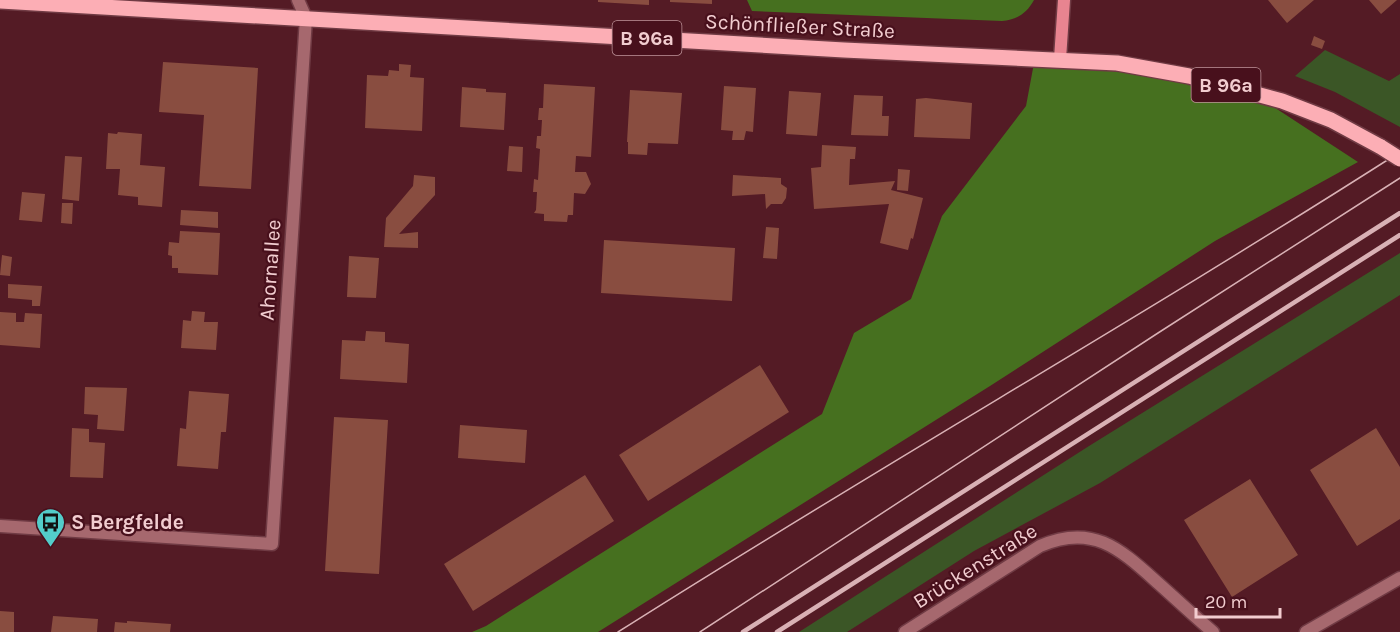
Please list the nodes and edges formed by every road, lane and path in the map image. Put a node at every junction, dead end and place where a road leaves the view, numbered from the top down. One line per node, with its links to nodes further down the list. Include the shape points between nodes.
1 (298, 0): 4 (street, Ahornallee)
2 (1064, 0): 5 (main road)
3 (0, 1): 4 (main road, Schönfließer Straße / B 96a)
4 (306, 18): 5 (main road, Schönfließer Straße / B 96a); 7 (street, Ahornallee, via 272,544)
5 (1060, 59): 6 (main road, Schönfließer Straße / B 96a, bridge, via 1146,67 1249,91 1319,115)
6 (1400, 159)
7 (0, 526)
8 (1400, 578): 11 (street)
9 (905, 632): 10 (street, Brückenstraße, via 1040,546 1057,538 1078,537 1096,540 1131,559)
10 (1213, 632)
11 (1306, 632)

